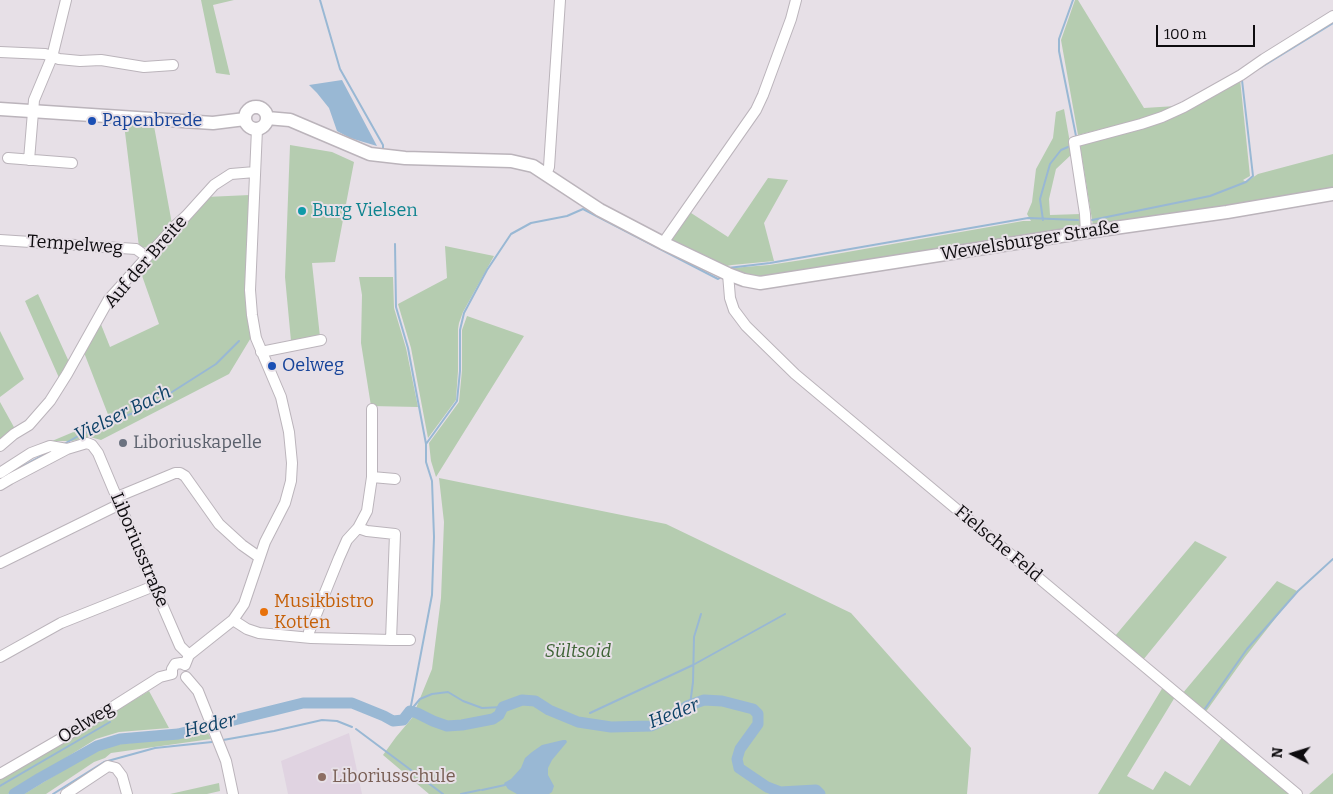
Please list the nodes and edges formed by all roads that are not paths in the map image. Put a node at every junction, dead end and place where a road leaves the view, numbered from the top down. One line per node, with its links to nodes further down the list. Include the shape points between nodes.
1 (66, 0): 6 (street)
2 (560, 0): 17 (street)
3 (796, 0): 21 (street, via 756,110)
4 (1333, 16): 19 (street, via 1184,107 1140,124 1074,142)
5 (0, 52): 6 (street)
6 (52, 57): 7 (street, via 144,67); 9 (street)
7 (173, 65)
8 (0, 109): 9 (main road)
9 (32, 112): 10 (main road, via 213,123); 14 (street)
10 (245, 118): 11 (main road, via 248,110 257,107 262,108); 12 (main road, via 250,127)
11 (267, 118): 12 (main road, via 265,124); 17 (main road, via 290,120 370,154 511,161 532,166)
12 (257, 129): 16 (street)
13 (8, 158): 14 (street)
14 (29, 160): 15 (street)
15 (72, 163)
16 (255, 172): 22 (street, Auf der Breite, via 231,174 214,185); 25 (street, via 250,290)
17 (546, 174): 21 (main road, via 600,210)
18 (1333, 194): 19 (main road, Wewelsburger Straße)
19 (1086, 232): 23 (main road, Wewelsburger Straße, via 760,283)
20 (0, 240): 22 (street, Tempelweg, via 136,249)
21 (663, 243): 23 (main road, Wewelsburger Straße)
22 (147, 257): 27 (street, Auf der Breite, via 109,299 50,401 29,425)
23 (728, 274): 50 (street, Fielsche Feld, via 734,310 795,374)
24 (321, 340): 25 (street)
25 (261, 352): 35 (street, via 281,397 292,463 284,503)
26 (372, 409): 30 (street)
27 (0, 446)
28 (66, 449): 29 (street, via 50,446 31,453); 32 (street); 33 (street, Liboriusstraße, via 92,444)
29 (0, 473)
30 (372, 477): 31 (street); 34 (street, via 367,511)
31 (395, 479)
32 (0, 485)
33 (118, 501): 35 (street, via 180,473 219,524); 36 (street); 37 (street, Liboriusstraße)
34 (358, 528): 39 (street, via 347,540); 40 (street, via 395,534)
35 (260, 557): 38 (street, via 244,604)
36 (0, 563)
37 (154, 586): 42 (street, via 60,623); 43 (street, Liboriusstraße)
38 (233, 620): 39 (street, via 259,633); 43 (street)
39 (309, 638): 40 (street)
40 (391, 640): 41 (street)
41 (410, 640)
42 (0, 657)
43 (187, 660): 44 (street, via 176,664); 45 (street, via 189,671)
44 (172, 674): 45 (street, via 178,680); 46 (street, Oelweg, via 160,677)
45 (186, 677): 49 (street, via 198,690 226,761)
46 (0, 774)
47 (66, 794): 48 (street, via 108,766 116,768 122,776)
48 (127, 794)
49 (233, 794)
50 (1297, 794)

